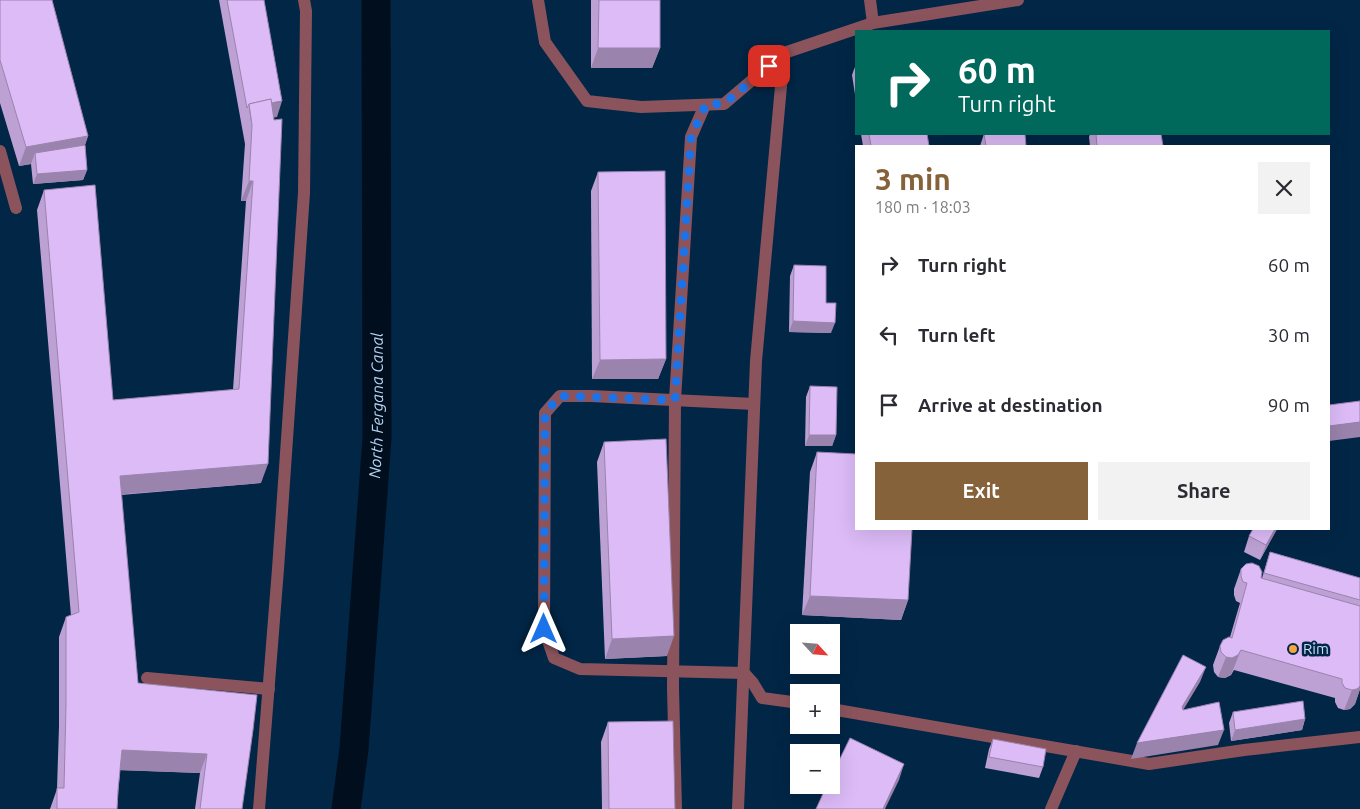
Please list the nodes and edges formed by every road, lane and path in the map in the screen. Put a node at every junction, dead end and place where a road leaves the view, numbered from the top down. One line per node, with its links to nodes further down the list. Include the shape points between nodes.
1 (304, 0): 15 (street, via 304,193)
2 (538, 0): 7 (street, via 544,42 588,101 641,107)
3 (870, 0): 5 (street)
4 (1018, 0): 5 (street)
5 (873, 23): 6 (street)
6 (784, 53): 7 (street, via 724,104); 11 (street)
7 (706, 104): 10 (street, via 691,137)
8 (0, 151): 9 (street)
9 (16, 208)
10 (675, 400): 11 (street); 12 (street); 12 (street, via 560,396 545,413 544,423 544,629 554,658 580,670)
11 (754, 404): 13 (street)
12 (673, 670): 13 (street); 21 (street)
13 (744, 673): 16 (street, via 762,698); 22 (street)
14 (147, 678): 15 (street)
15 (269, 689): 20 (street)
16 (790, 702)
17 (840, 711): 19 (street)
18 (1360, 737): 19 (street, via 1149,764)
19 (1076, 751): 23 (street)
20 (259, 809)
21 (676, 809)
22 (738, 809)
23 (1051, 809)

